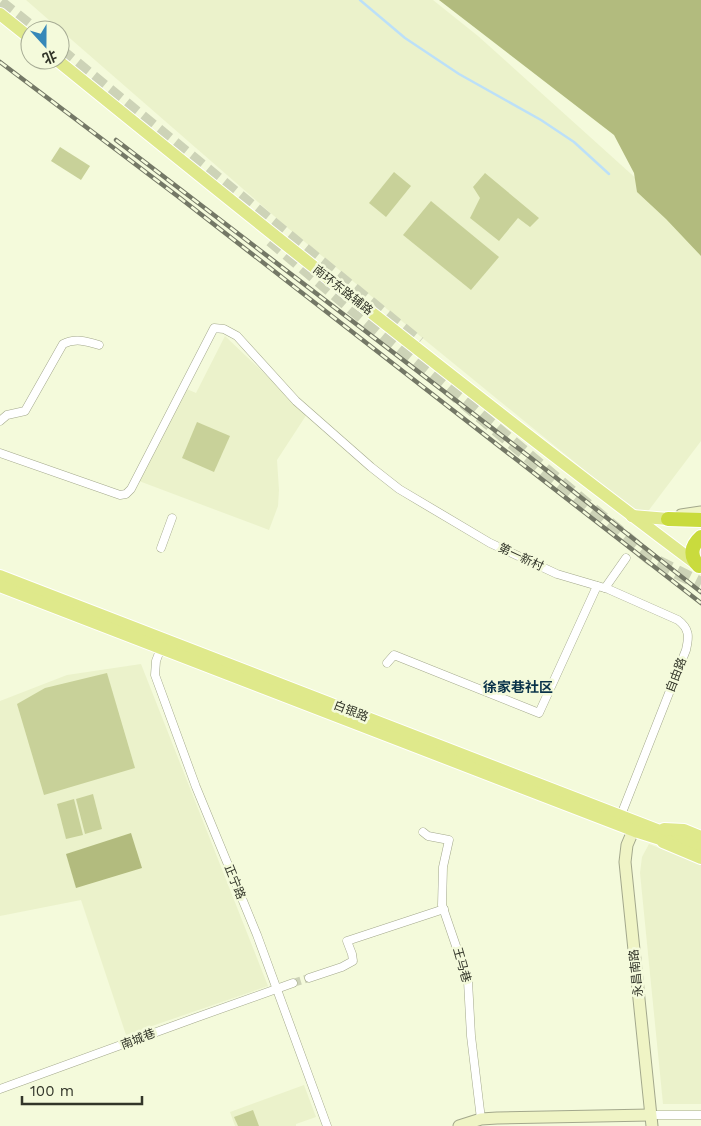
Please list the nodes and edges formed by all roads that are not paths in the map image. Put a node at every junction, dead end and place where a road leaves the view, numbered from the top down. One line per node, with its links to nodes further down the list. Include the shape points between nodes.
1 (0, 14): 2 (main road)
2 (20, 30)
3 (69, 70): 8 (main road, 南环东路辅路, via 475,395)
4 (99, 345): 5 (street, via 70,340 63,344 25,411 7,415)
5 (0, 421)
6 (0, 453): 18 (street, 第一新村, via 120,495 126,494 131,490 214,328 224,329 237,336 296,400 399,489 490,543 557,574)
7 (701, 512): 10 (street)
8 (632, 516): 10 (main road); 15 (main road, 南环东路辅路)
9 (172, 518): 13 (street)
10 (668, 519): 11 (highway)
11 (701, 520)
12 (701, 537): 15 (highway, via 692,553 693,560)
13 (161, 548)
14 (626, 558): 18 (street)
15 (700, 567)
16 (0, 576): 19 (main road, 白银路)
17 (0, 586): 19 (main road, 白银路)
18 (601, 587): 20 (street, via 539,714 394,655); 21 (street, 自由路, via 678,620 689,635)
19 (163, 643): 21 (main road, 白银路); 22 (main road, 白银路); 33 (street, 正宁路, via 156,661 156,675 196,787)
20 (387, 663)
21 (621, 815): 22 (main road, 白银路)
22 (636, 826): 24 (main road, 白银路); 37 (street, 永昌南路, via 625,862)
23 (423, 832): 30 (street, 王马巷, via 449,840 443,867)
24 (653, 833): 25 (main road, via 684,830); 26 (main road, 白银路); 29 (main road)
25 (701, 837)
26 (685, 844): 27 (main road, 白银路); 28 (main road, 白银路)
27 (701, 847)
28 (701, 853)
29 (701, 858)
30 (444, 909): 31 (street, via 347,942 353,961); 36 (street, 王马巷, via 468,981)
31 (309, 978)
32 (293, 983): 33 (street, 南城巷)
33 (277, 988): 34 (street, 南城巷); 38 (street, 正宁路)
34 (0, 1089)
35 (701, 1115): 37 (street)
36 (481, 1120): 37 (street); 39 (street)
37 (651, 1120)
38 (326, 1126)
39 (460, 1126)

